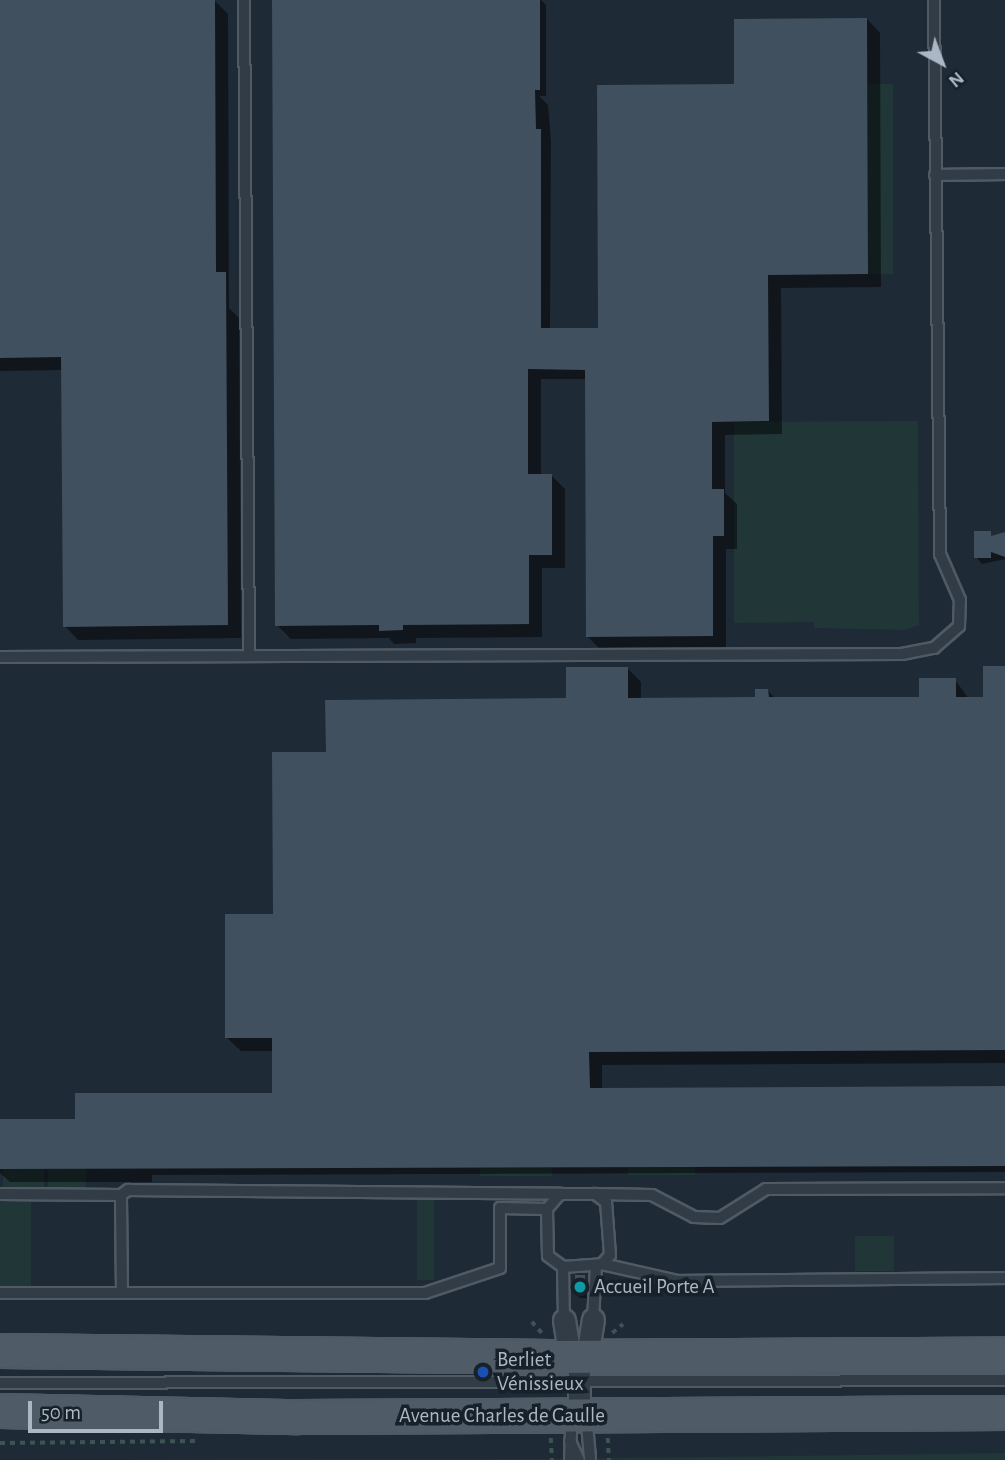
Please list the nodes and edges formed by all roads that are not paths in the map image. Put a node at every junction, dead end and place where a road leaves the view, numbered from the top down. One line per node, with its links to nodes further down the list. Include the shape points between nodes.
1 (244, 0): 5 (lane)
2 (934, 0): 4 (lane)
3 (1005, 174): 4 (lane)
4 (936, 175): 5 (lane, via 940,554 960,600 959,626 934,648 888,654)
5 (249, 655): 6 (lane)
6 (0, 657)
7 (1005, 1188): 10 (lane, via 766,1189 720,1218 694,1217 652,1195)
8 (0, 1194): 11 (lane)
9 (561, 1194): 10 (lane); 11 (lane, via 128,1190); 12 (lane)
10 (596, 1194): 13 (lane, via 610,1209 610,1255)
11 (121, 1195): 17 (lane)
12 (547, 1209): 14 (lane, via 548,1256); 17 (lane, via 500,1208 500,1268 425,1293)
13 (599, 1266): 14 (lane); 15 (lane, via 678,1281); 18 (lane)
14 (564, 1267): 19 (lane)
15 (1005, 1278)
16 (0, 1293): 17 (lane)
17 (122, 1293)
18 (593, 1319): 24 (street)
19 (557, 1328): 24 (street, via 568,1345)
20 (0, 1351): 24 (main road, Avenue Charles de Gaulle)
21 (1005, 1355): 24 (main road, Avenue Charles de Gaulle)
22 (1005, 1380): 24 (lane)
23 (0, 1383): 24 (lane)
24 (579, 1407): 25 (main road, Avenue Charles de Gaulle, via 298,1417); 26 (main road, Avenue Charles de Gaulle); 27 (lane); 27 (lane)
25 (0, 1411)
26 (1005, 1413)
27 (579, 1459)

